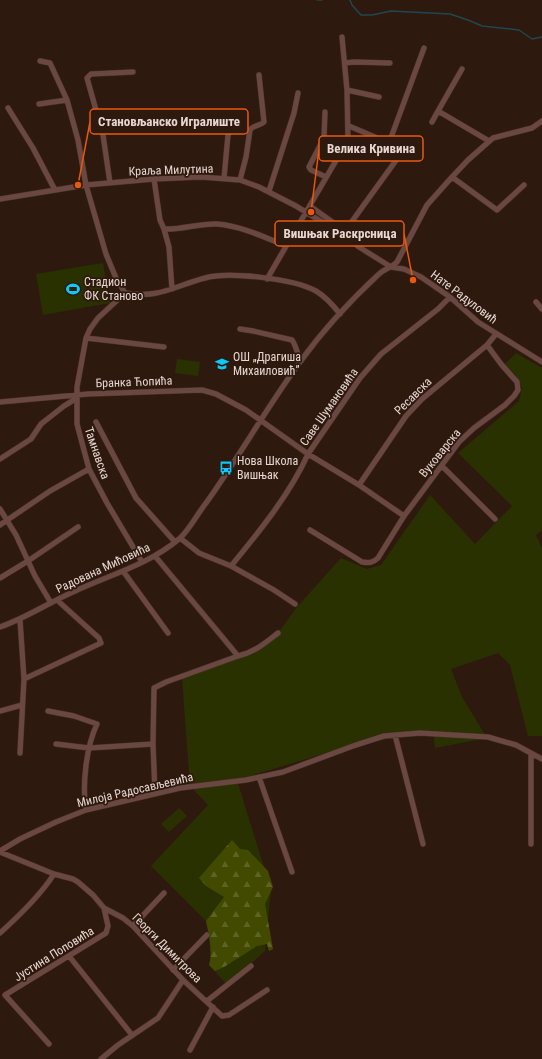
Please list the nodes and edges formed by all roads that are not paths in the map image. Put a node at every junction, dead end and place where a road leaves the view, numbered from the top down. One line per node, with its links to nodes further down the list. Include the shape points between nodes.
1 (342, 37): 4 (street)
2 (424, 48): 37 (street, via 388,143 397,151 397,159)
3 (40, 61): 12 (street, via 50,63)
4 (345, 63): 5 (street); 9 (street)
5 (390, 63)
6 (462, 69): 15 (street)
7 (133, 72): 28 (street, via 90,74 87,78 103,135)
8 (259, 74): 27 (street, via 264,122 251,127)
9 (347, 90): 11 (street); 19 (street)
10 (298, 93): 32 (street)
11 (379, 97)
12 (67, 100): 13 (street); 29 (street, via 78,140)
13 (39, 104)
14 (8, 108): 31 (street)
15 (438, 111): 18 (street); 22 (street)
16 (325, 112): 23 (street, via 324,138 309,167 310,170)
17 (542, 121): 22 (street, Радована Мићовића, via 532,128 500,135)
18 (432, 122)
19 (349, 126): 21 (street); 23 (street, via 348,140)
20 (231, 130): 25 (street, via 228,135)
21 (375, 137)
22 (489, 141): 24 (street, Радована Мићовића)
23 (326, 177): 34 (street)
24 (452, 177): 30 (street, via 497,210); 40 (street, Радована Мићовића, via 427,205 399,258)
25 (224, 178): 26 (street, Краља Милутина); 27 (street, Краља Милутина)
26 (154, 179): 28 (street, Краља Милутина); 36 (street, via 160,220)
27 (240, 180): 32 (street, Краља Милутина)
28 (110, 183): 29 (street, Краља Милутина)
29 (86, 185): 31 (street, Краља Милутина); 43 (street, via 106,254)
30 (524, 185)
31 (55, 190): 33 (street, Краља Милутина)
32 (269, 191): 35 (street, Краља Милутина)
33 (0, 198)
34 (310, 206): 35 (street); 37 (street)
35 (306, 212): 38 (street, Краља Милутина); 39 (street)
36 (164, 229): 39 (street, via 218,224 255,233); 42 (street, via 170,253)
37 (345, 231): 38 (street)
38 (348, 238): 40 (street, Краља Милутина)
39 (286, 246): 41 (street)
40 (391, 267): 44 (street, Нате Радуловић, via 415,274); 47 (street, Радована Мићовића, via 380,272)
41 (268, 279): 42 (street, via 218,275); 47 (street, via 308,287 326,299)
42 (172, 289): 43 (street, via 146,295)
43 (125, 293): 50 (street, Тамнавска, via 98,318)
44 (450, 297): 49 (street, Нате Радуловић); 59 (street, Саве Шумановића, via 381,354 360,378)
45 (536, 302): 46 (street)
46 (542, 309)
47 (340, 314): 53 (street, Радована Мићовића)
48 (240, 329): 53 (street, via 292,340)
49 (496, 334): 51 (street, Ресавска); 54 (street, Нате Радуловић)
50 (86, 338): 52 (street); 55 (street, Тамнавска)
51 (487, 345): 61 (street, Вуковарска, via 517,382 518,390 505,405 459,442); 63 (street, Ресавска, via 430,391 406,416)
52 (164, 347)
53 (301, 361): 57 (street, Радована Мићовића)
54 (542, 362)
55 (77, 397): 56 (street, Бранка Ћопића); 57 (street, Бранка Ћопића, via 202,390 226,399); 60 (street, via 41,424 31,439); 62 (street, Тамнавска, via 77,424)
56 (0, 402)
57 (260, 421): 59 (street, Бранка Ћопића); 71 (street, Радована Мићовића, via 227,474)
58 (96, 422): 72 (street, via 136,498)
59 (308, 454): 63 (street, Бранка Ћопића); 76 (street, Саве Шумановића, via 277,505)
60 (0, 459)
61 (442, 466): 65 (street, Вуковарска); 66 (street)
62 (89, 469): 67 (street); 75 (street, Тамнавска)
63 (359, 485): 65 (street, Бранка Ћопића)
64 (0, 509): 67 (street)
65 (404, 516): 70 (street, Вуковарска, via 380,555 370,563 360,561)
66 (495, 519)
67 (7, 520): 68 (street); 74 (street)
68 (0, 525)
69 (78, 527): 74 (street)
70 (310, 530)
71 (180, 538): 72 (street, Радована Мићовића); 76 (street, via 199,553)
72 (175, 542): 73 (street, Радована Мићовића)
73 (155, 556): 75 (street, Радована Мићовића); 86 (street)
74 (28, 561): 78 (street); 80 (street)
75 (142, 562): 77 (street, Радована Мићовића)
76 (231, 566): 81 (street)
77 (123, 571): 79 (street, Радована Мићовића); 84 (street)
78 (0, 578)
79 (57, 600): 80 (street, Радована Мићовића); 87 (street, via 99,638 101,643)
80 (51, 603): 82 (street, Радована Мићовића)
81 (295, 604)
82 (20, 620): 83 (street, Радована Мићовића); 87 (street)
83 (0, 627)
84 (168, 633)
85 (278, 633): 86 (street, via 256,650)
86 (238, 656): 93 (street, via 154,688)
87 (24, 679): 88 (street)
88 (22, 705): 89 (street); 95 (street)
89 (0, 711)
90 (48, 711): 94 (street, via 97,724)
91 (395, 735): 96 (street, Милоја Радосављевића, via 420,733 488,736); 98 (street, Милоја Радосављевића, via 353,746 283,772); 101 (street)
92 (56, 744): 94 (street)
93 (153, 744): 94 (street); 99 (street)
94 (90, 748): 100 (street, via 84,788)
95 (20, 753)
96 (531, 754): 97 (street, Милоја Радосављевића); 102 (street)
97 (542, 760)
98 (259, 777): 99 (street, Милоја Радосављевића); 104 (street)
99 (155, 793): 100 (street, Милоја Радосављевића)
100 (86, 810): 103 (street, Милоја Радосављевића, via 42,828)
101 (423, 844)
102 (531, 844)
103 (0, 852): 105 (street, Георги Димитрова)
104 (292, 872)
105 (54, 874): 107 (street, Георги Димитрова, via 73,879); 109 (street, via 48,884)
106 (164, 892): 108 (street)
107 (104, 908): 108 (street, Георги Димитрова); 111 (street, Јустина Поповића, via 108,926 106,933)
108 (133, 926): 113 (street, Георги Димитрова)
109 (0, 933)
110 (206, 935): 113 (street)
111 (70, 956): 118 (street); 119 (street, Јустина Поповића, via 5,995)
112 (251, 966): 116 (street)
113 (173, 970): 114 (street, Георги Димитрова)
114 (183, 980): 116 (street, Георги Димитрова); 118 (street, via 158,1018)
115 (268, 990): 117 (street, Георги Димитрова, via 225,1016)
116 (207, 1001): 117 (street, Георги Димитрова)
117 (213, 1007): 120 (street)
118 (132, 1035): 121 (street)
119 (49, 1044)
120 (190, 1050)
121 (101, 1059)

